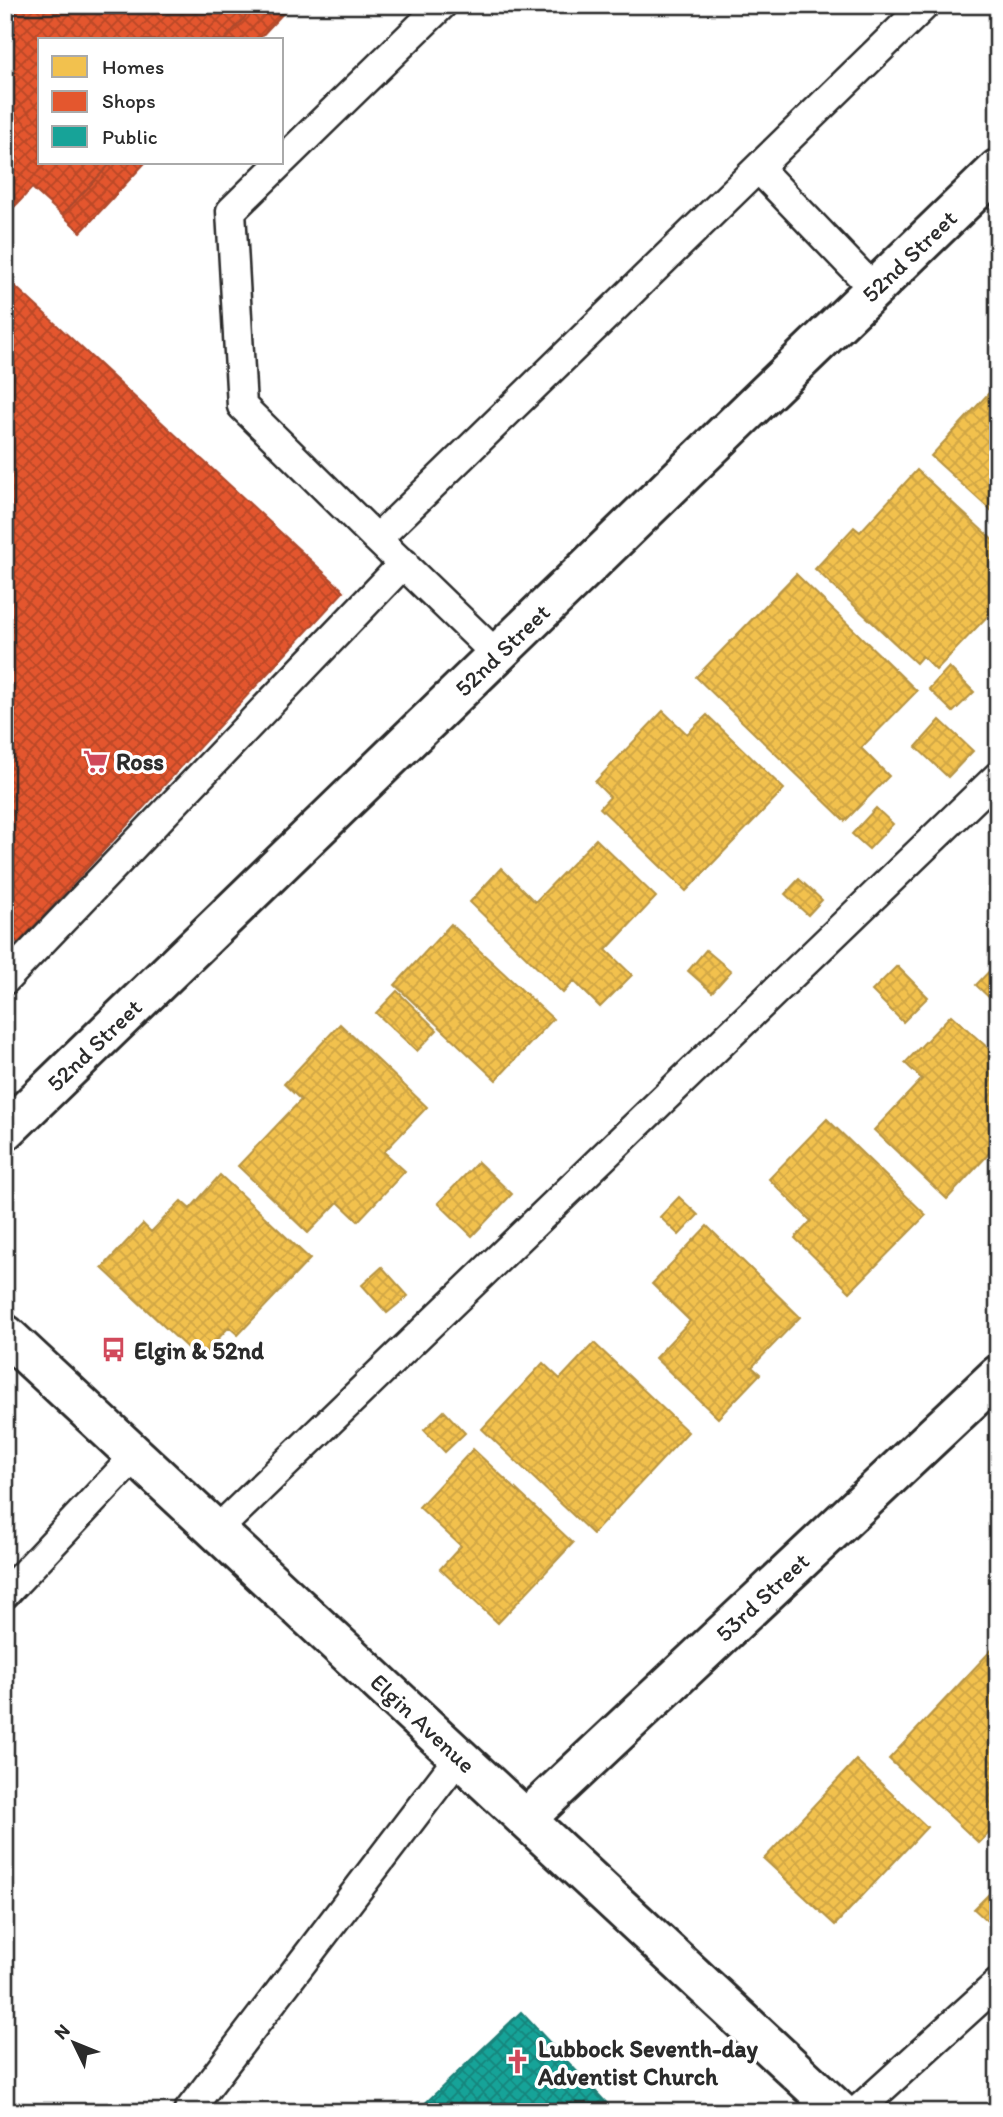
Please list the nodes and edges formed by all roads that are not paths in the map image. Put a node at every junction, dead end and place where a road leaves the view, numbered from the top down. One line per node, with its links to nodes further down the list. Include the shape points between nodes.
1 (442, 5): 3 (lane)
2 (925, 5): 5 (lane)
3 (284, 159)
4 (279, 164): 8 (lane, via 231,211 242,406)
5 (758, 168): 7 (lane); 8 (lane)
6 (998, 169): 7 (street, 52nd Street)
7 (874, 289): 10 (street, 52nd Street)
8 (377, 539): 9 (lane)
9 (404, 563): 10 (lane); 12 (lane)
10 (497, 656): 13 (street, 52nd Street)
11 (998, 776): 17 (lane)
12 (5, 980)
13 (5, 1131)
14 (5, 1334): 16 (street, Elgin Avenue)
15 (998, 1376): 20 (street, 53rd Street)
16 (136, 1455): 17 (street, Elgin Avenue); 18 (lane)
17 (216, 1531): 19 (street, Elgin Avenue)
18 (5, 1594)
19 (459, 1757): 20 (street, Elgin Avenue); 22 (lane)
20 (526, 1819): 23 (street, Elgin Avenue)
21 (998, 1983): 24 (lane)
22 (188, 2112)
23 (840, 2112)
24 (856, 2112)

